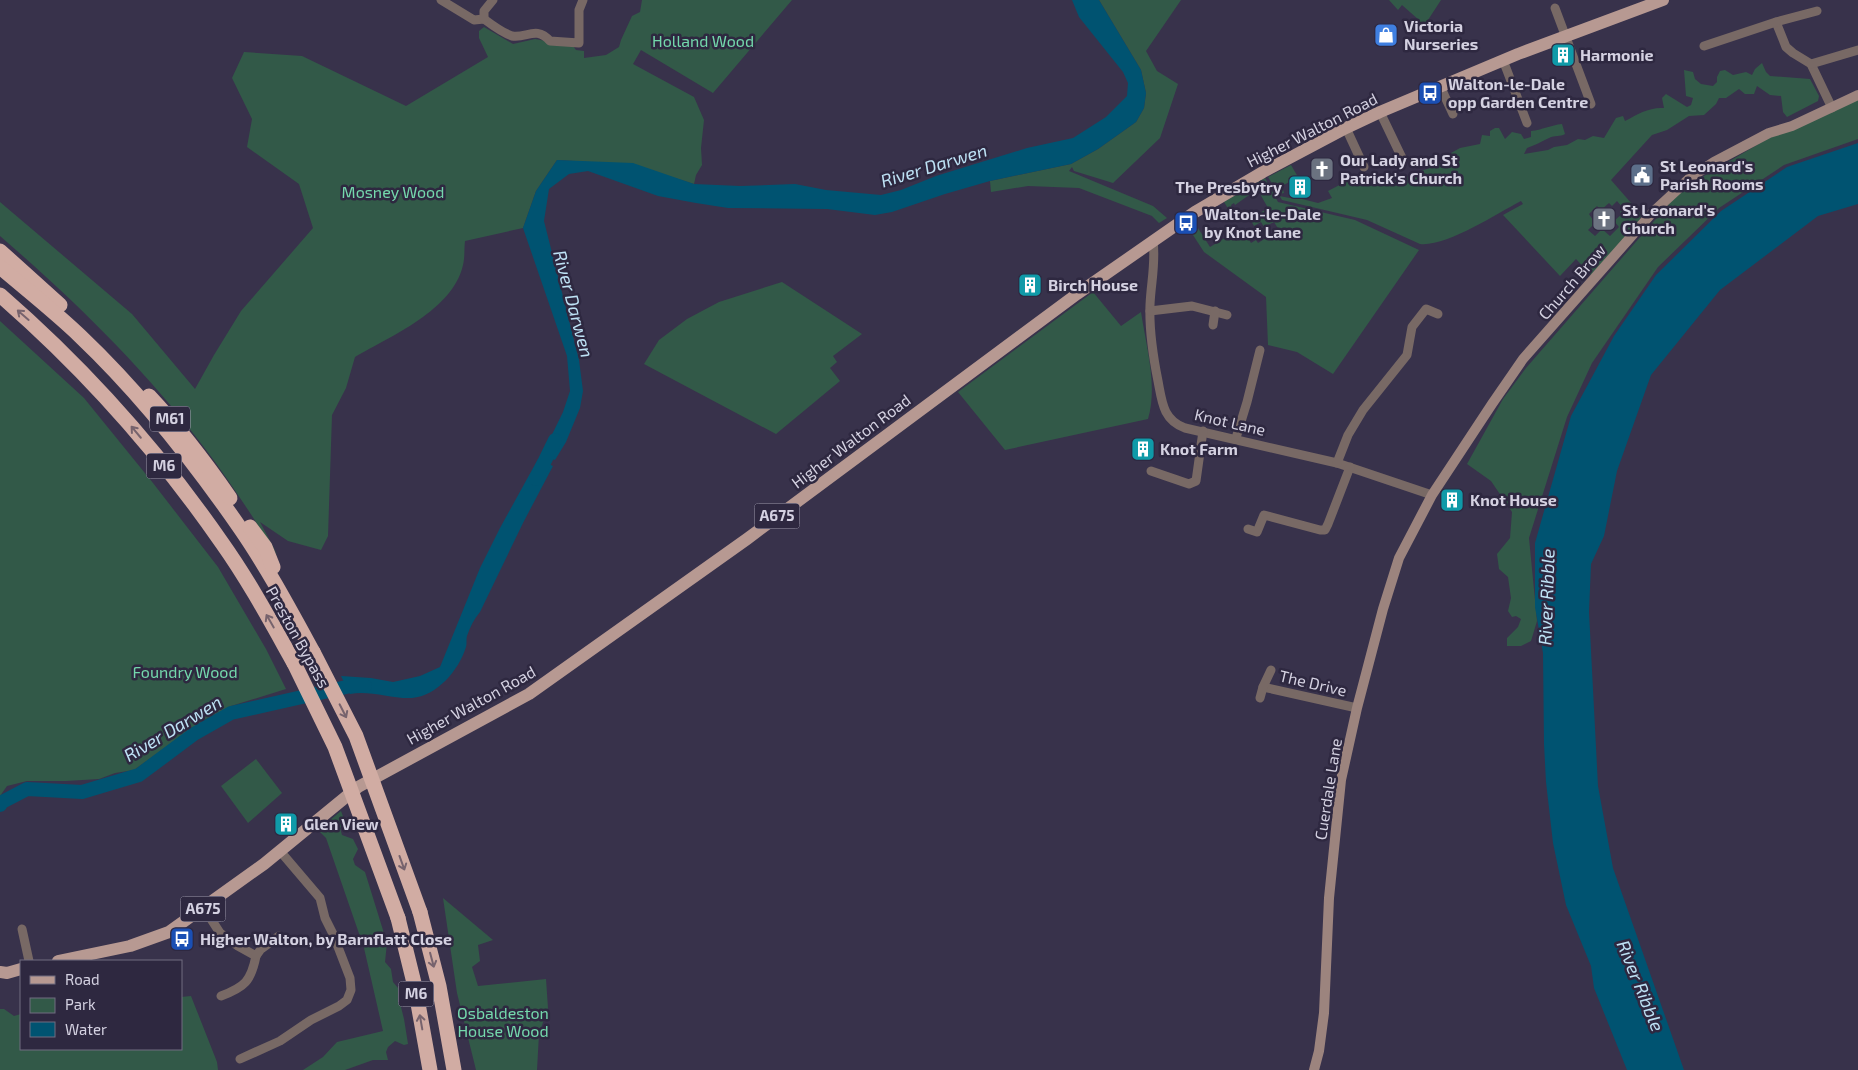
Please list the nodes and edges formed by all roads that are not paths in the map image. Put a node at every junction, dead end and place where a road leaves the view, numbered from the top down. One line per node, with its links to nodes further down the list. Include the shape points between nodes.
1 (440, 0): 7 (street, via 474,20)
2 (493, 0): 7 (street, via 484,11)
3 (584, 0): 7 (street, via 579,10 579,43 550,41 532,32 513,36)
4 (1663, 0): 9 (main road, Higher Walton Road / A675)
5 (1555, 8): 9 (street)
6 (1817, 11): 8 (street)
7 (484, 20)
8 (1776, 22): 10 (street); 13 (street, via 1786,47)
9 (1566, 37): 12 (main road, Higher Walton Road / A675); 16 (street)
10 (1704, 46)
11 (1858, 50): 13 (street)
12 (1503, 60): 14 (main road, Higher Walton Road / A675); 20 (street)
13 (1811, 64): 17 (street)
14 (1440, 86): 18 (main road, Higher Walton Road / A675); 19 (street)
15 (1858, 95): 17 (main road, Church Brow)
16 (1591, 104)
17 (1832, 108): 39 (main road, Church Brow, via 1769,133 1714,162 1691,177 1652,213 1523,359)
18 (1380, 112): 21 (main road, Higher Walton Road / A675); 22 (street)
19 (1453, 114)
20 (1527, 123)
21 (1346, 128): 23 (street); 24 (main road, Higher Walton Road / A675, via 1226,194)
22 (1404, 160)
23 (1364, 167)
24 (1153, 240): 28 (street, Knot Lane, via 1155,258); 46 (main road, Higher Walton Road / A675, via 529,694 358,787)
25 (0, 251): 41 (highway, M61, via 83,326 170,420 204,462 265,547)
26 (0, 266): 41 (highway, M6, via 80,336 174,440 240,528)
27 (0, 296): 57 (highway, Preston Bypass / M6, one-way to 27, bridge, via 398,918 335,746 294,663 222,543 164,465 115,407 34,325)
28 (1150, 311): 29 (street, via 1192,306); 34 (street, Knot Lane, via 1150,331 1163,409 1175,424)
29 (1215, 311): 31 (street); 32 (street)
30 (1438, 314): 36 (street, via 1426,310 1412,327 1407,355 1362,410)
31 (1227, 315)
32 (1212, 325)
33 (1260, 350): 35 (street)
34 (1203, 431): 35 (street, Knot Lane); 38 (street, via 1196,481 1189,484)
35 (1236, 438): 36 (street, Knot Lane)
36 (1337, 463): 37 (street, Knot Lane)
37 (1350, 467): 39 (street, Knot Lane); 40 (street, via 1325,530 1264,515 1257,532)
38 (1151, 470)
39 (1432, 495): 45 (main road, Cuerdale Lane, via 1399,558 1382,609)
40 (1248, 529)
41 (296, 622): 58 (highway, Preston Bypass / M6, one-way to 58, bridge, via 356,736 420,912 439,986)
42 (1271, 670): 43 (street)
43 (1263, 687): 44 (street); 45 (street, The Drive)
44 (1260, 698)
45 (1357, 708): 59 (main road, Cuerdale Lane, via 1340,780 1329,898 1324,1013)
46 (280, 851): 47 (main road, Higher Walton Road / A675); 56 (street, via 320,898 324,918 350,978 351,990 347,1000 339,1006 280,1041)
47 (204, 908): 50 (street, via 220,933); 52 (main road, Higher Walton Road / A675, via 169,932 149,940)
48 (22, 929): 51 (street)
49 (279, 936): 50 (street)
50 (256, 956): 55 (street, via 246,983)
51 (29, 960)
52 (62, 960)
53 (20, 969): 54 (main road)
54 (0, 972)
55 (221, 996)
56 (240, 1059)
57 (430, 1070)
58 (454, 1070)
59 (1314, 1070)

